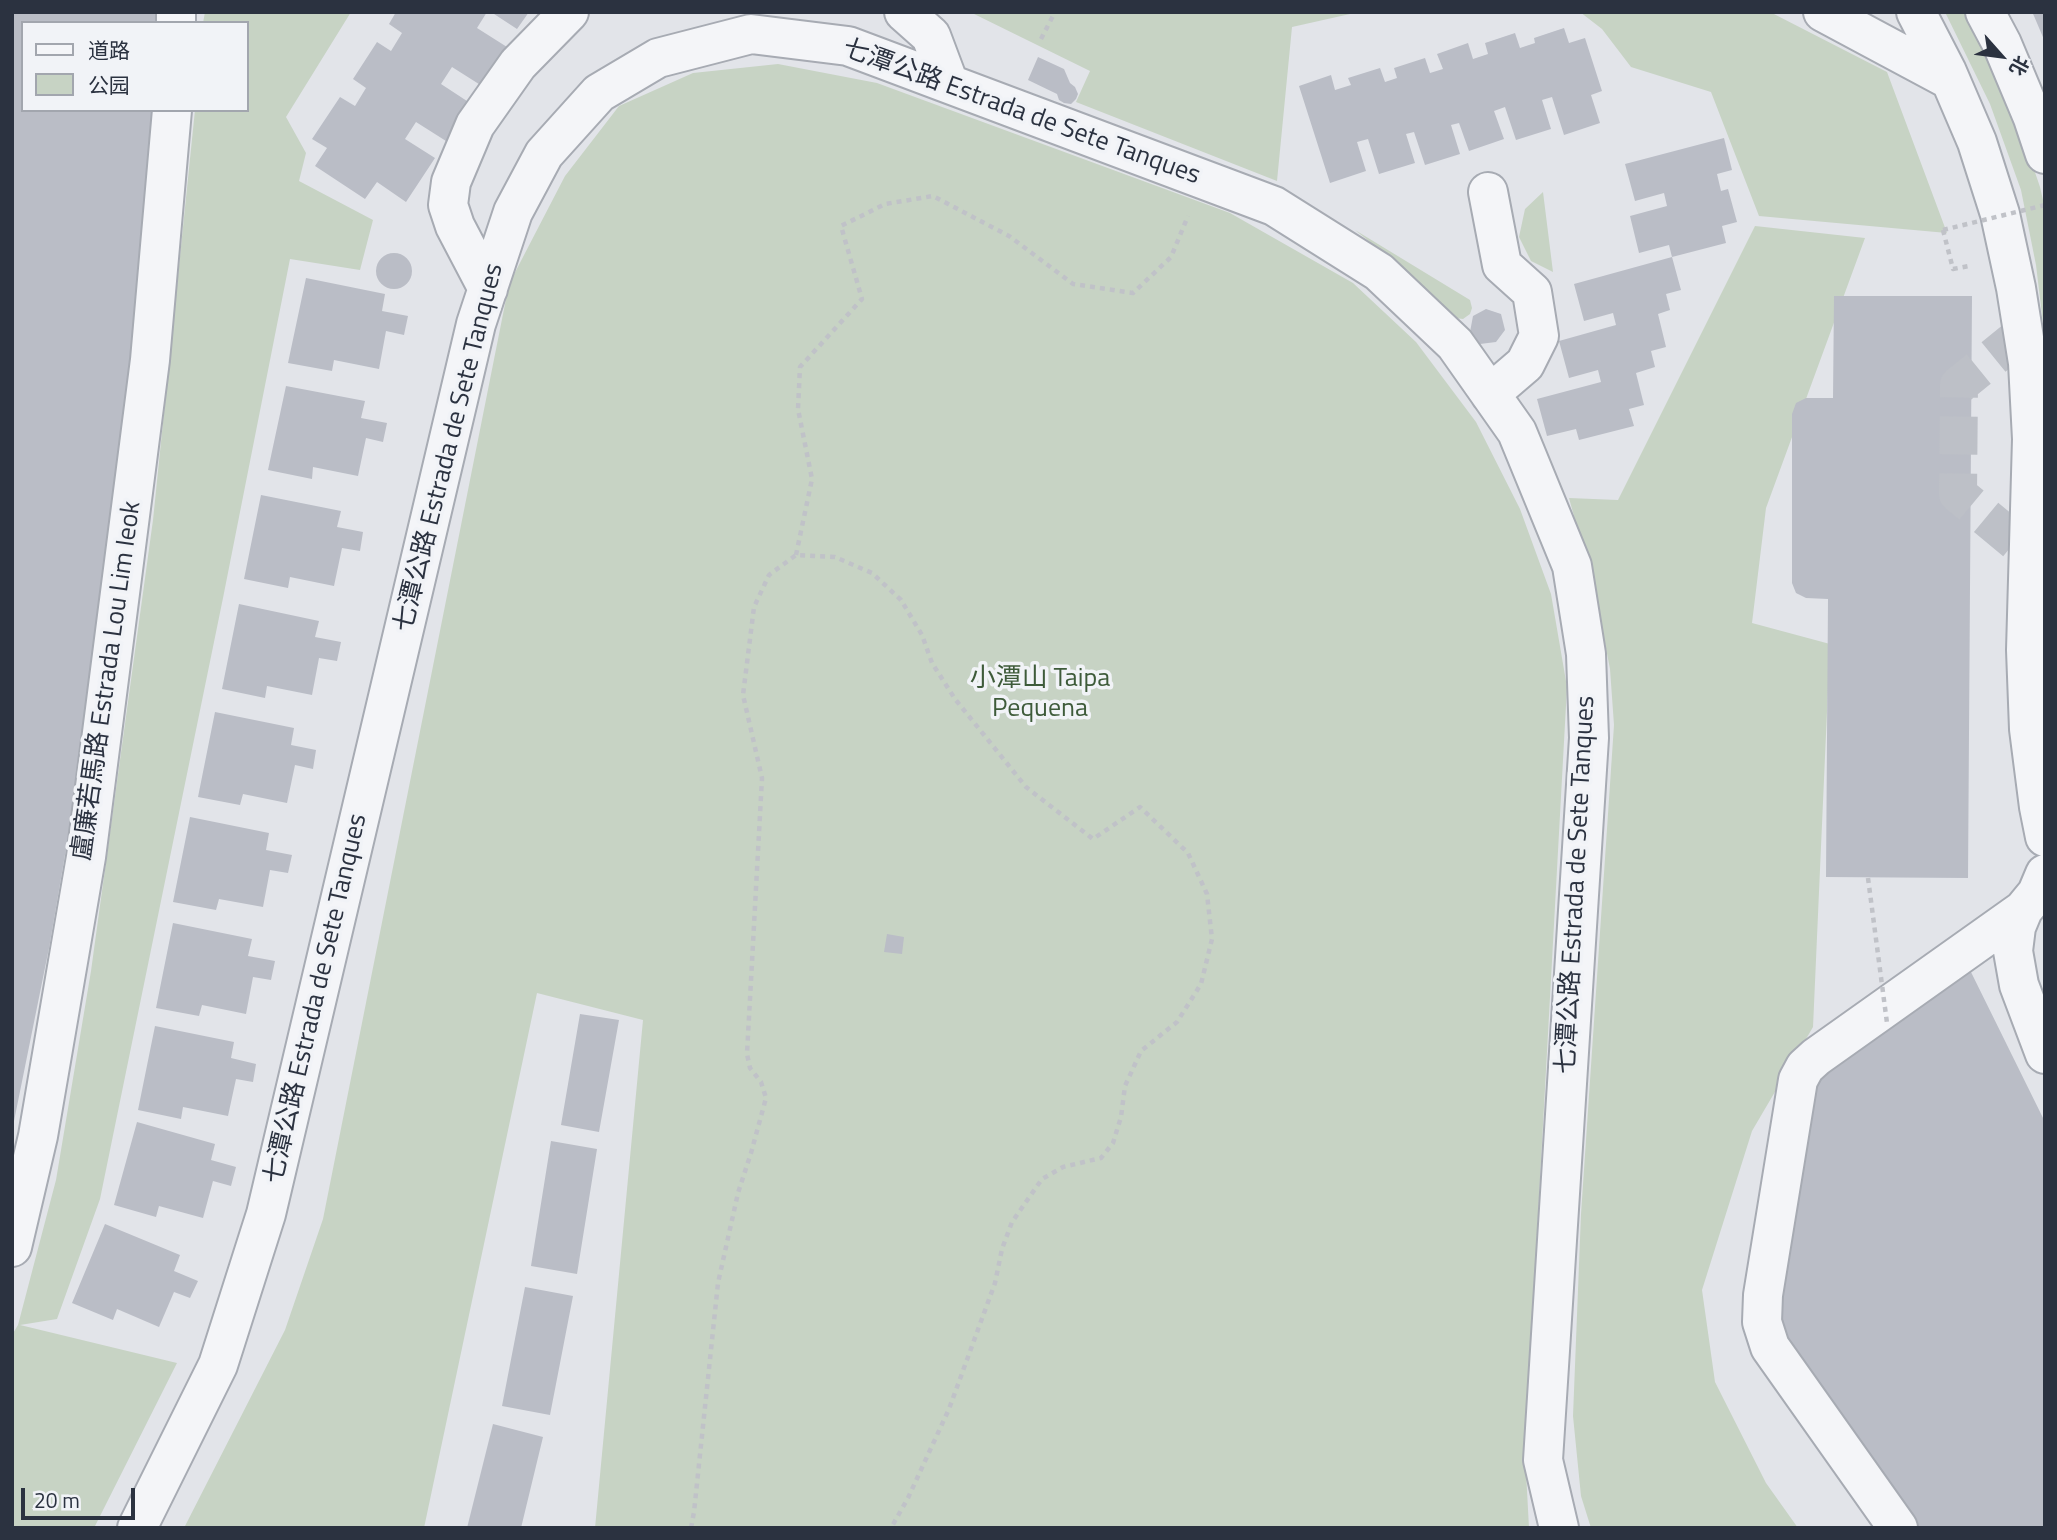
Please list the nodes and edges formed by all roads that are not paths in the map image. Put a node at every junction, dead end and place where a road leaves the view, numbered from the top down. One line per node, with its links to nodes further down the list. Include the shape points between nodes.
1 (569, 12): 11 (street, via 519,64 475,125 452,182 448,205 455,226)
2 (904, 12): 7 (street, via 931,36)
3 (1824, 12): 6 (street)
4 (1916, 12): 6 (street)
5 (1985, 12): 9 (street)
6 (1950, 80): 14 (street, via 1977,142 2000,214 2028,363 2032,439 2026,650 2029,729)
7 (949, 84): 11 (street, 七潭公路 Estrada de Sete Tanques, via 848,46 751,34 658,58 599,93 544,153 513,212); 12 (street, 七潭公路 Estrada de Sete Tanques, via 1274,206 1379,272 1455,344)
8 (172, 112): 18 (street, 盧廉若馬路 Estrada Lou Lim Ieok, via 150,360 86,858 37,1136)
9 (2045, 154)
10 (1488, 192): 12 (street, via 1502,265 1532,292 1539,336 1525,364)
11 (488, 289): 19 (street, 七潭公路 Estrada de Sete Tanques, via 476,324 266,1214 218,1365)
12 (1490, 394): 20 (street, 七潭公路 Estrada de Sete Tanques, via 1517,432 1572,566 1586,654 1589,738 1543,1460)
13 (2045, 806): 14 (street)
14 (2045, 837)
15 (2045, 874): 16 (street)
16 (2022, 910): 17 (street, via 2013,939 2015,962); 21 (street, via 1816,1057 1798,1080 1762,1322 1770,1347)
17 (2045, 1054)
18 (12, 1247)
19 (137, 1528)
20 (1559, 1528)
21 (1898, 1528)

